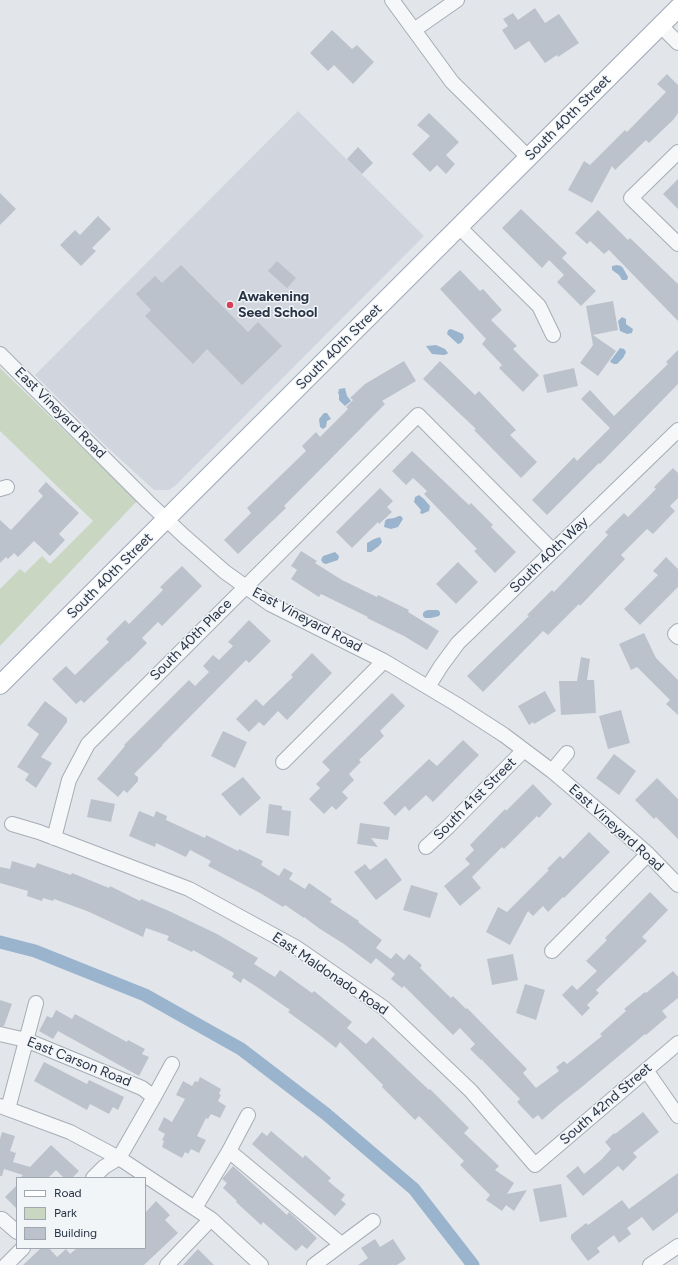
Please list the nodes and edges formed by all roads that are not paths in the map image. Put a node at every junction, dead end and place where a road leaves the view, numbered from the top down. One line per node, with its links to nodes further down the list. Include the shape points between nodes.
1 (392, 0): 5 (street)
2 (457, 0): 5 (street)
3 (678, 8): 4 (main road, South 40th Street)
4 (660, 25): 6 (street); 8 (main road, South 40th Street)
5 (414, 30): 8 (street, via 452,82)
6 (678, 43)
7 (678, 152): 10 (street, via 631,198)
8 (528, 158): 9 (main road, South 40th Street)
9 (459, 227): 11 (street, via 539,306); 14 (main road, South 40th Street)
10 (678, 244)
11 (553, 335)
12 (0, 354): 14 (street, East Vineyard Road)
13 (676, 437): 15 (street, South 40th Way)
14 (166, 519): 16 (street, East Vineyard Road); 18 (main road, South 40th Street)
15 (553, 551): 16 (street, South 40th Place, via 418,415); 19 (street, South 40th Way, via 458,643)
16 (244, 587): 17 (street, East Vineyard Road, via 270,604); 25 (street, South 40th Place, via 88,744 69,780)
17 (384, 661): 19 (street, East Vineyard Road); 22 (street)
18 (0, 686)
19 (428, 687): 20 (street, East Vineyard Road)
20 (524, 750): 23 (street, East Vineyard Road); 26 (street, South 41st Street)
21 (567, 752): 23 (street)
22 (283, 762)
23 (552, 771): 27 (street, East Vineyard Road)
24 (12, 824): 25 (street, East Maldonado Road)
25 (54, 838): 42 (street, East Maldonado Road, via 189,889 297,948 384,1008 471,1091)
26 (426, 847)
27 (648, 854): 28 (street, East Vineyard Road); 29 (street)
28 (678, 885)
29 (552, 951)
30 (36, 1003): 32 (street)
31 (0, 1034): 32 (street, East Carson Road)
32 (26, 1040): 36 (street, East Carson Road, via 142,1088); 37 (street)
33 (678, 1043): 35 (street, South 42nd Street)
34 (172, 1064): 36 (street)
35 (646, 1070): 39 (street); 42 (street, South 42nd Street)
36 (154, 1097): 41 (street)
37 (4, 1107): 41 (street, via 70,1132)
38 (248, 1115): 40 (street)
39 (678, 1116)
40 (229, 1151): 44 (street); 49 (street)
41 (119, 1158): 43 (street); 44 (street)
42 (535, 1165)
43 (94, 1177)
44 (195, 1208): 45 (street)
45 (211, 1218): 53 (street); 54 (street)
46 (0, 1219): 48 (street)
47 (373, 1221): 49 (street)
48 (16, 1231)
49 (341, 1244): 55 (street)
50 (678, 1246): 56 (street)
51 (22, 1249): 52 (street)
52 (6, 1265)
53 (167, 1265)
54 (261, 1265)
55 (314, 1265)
56 (650, 1265)

